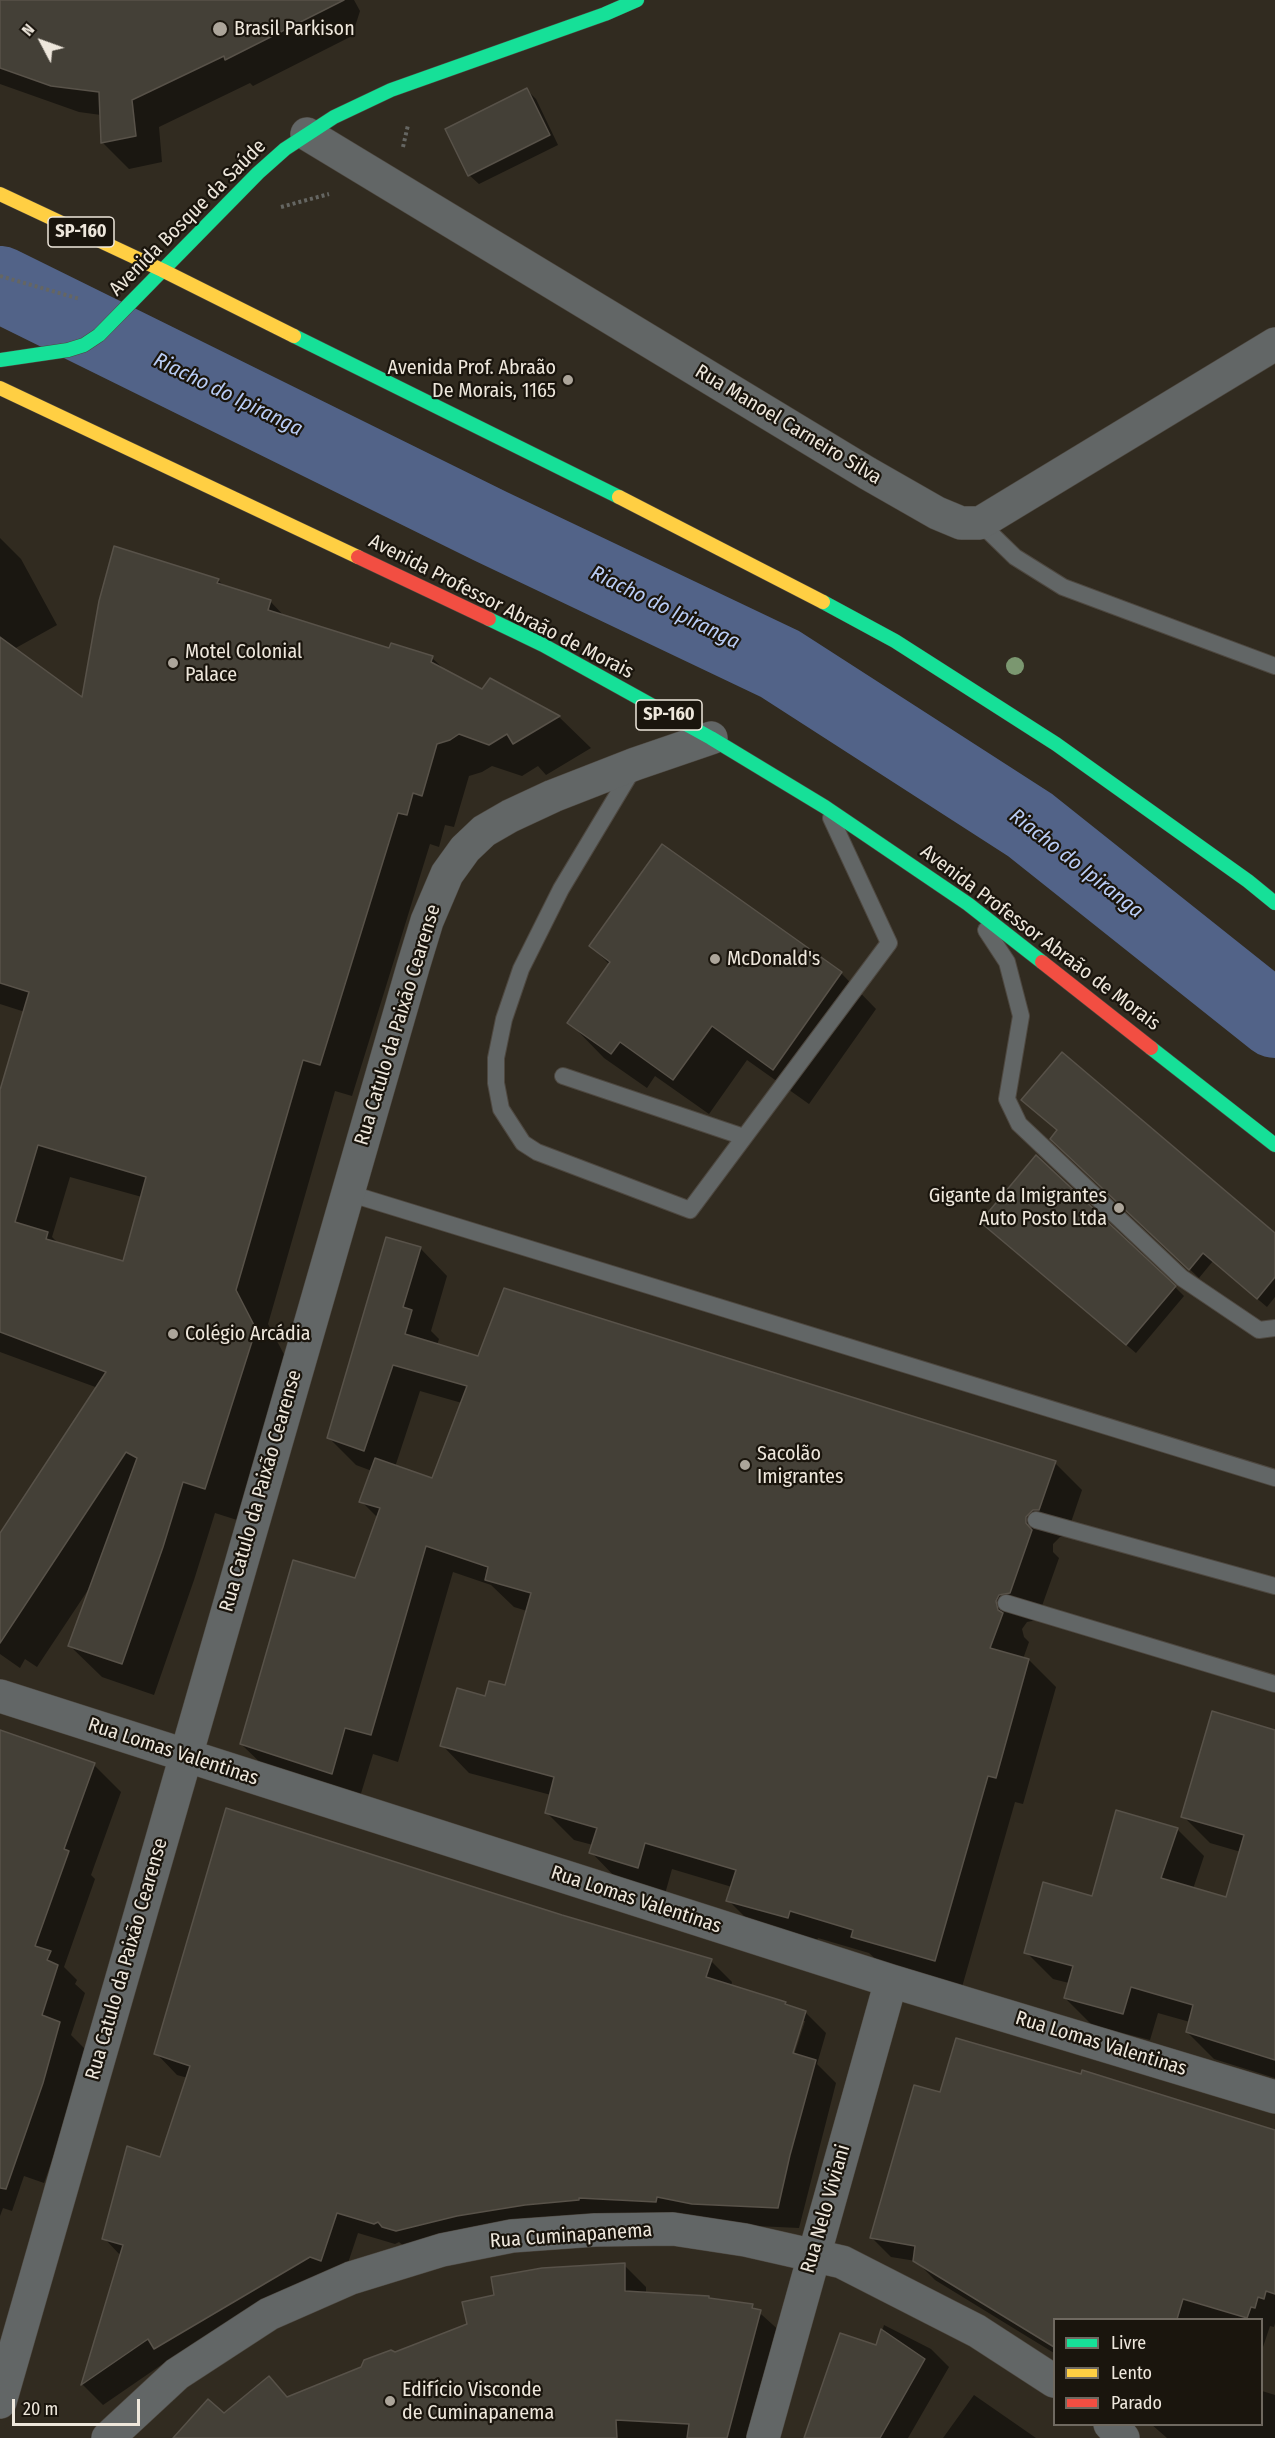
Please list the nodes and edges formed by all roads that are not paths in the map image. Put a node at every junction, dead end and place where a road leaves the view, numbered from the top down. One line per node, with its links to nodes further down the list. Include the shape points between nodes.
1 (608, 0): 3 (main road)
2 (637, 0): 3 (main road, Avenida Bosque da Saúde)
3 (605, 14): 4 (main road, Avenida Bosque da Saúde, via 391,90)
4 (307, 134): 6 (main road, Avenida Bosque da Saúde, via 258,173); 10 (street, Rua Manoel Carneiro Silva, via 867,473 937,513 961,523)
5 (0, 194): 6 (main road, SP-160)
6 (162, 270): 8 (main road, Avenida Bosque da Saúde, via 99,335 84,345); 15 (main road, SP-160, via 770,573 895,641 1056,744)
7 (1275, 344): 10 (street)
8 (0, 360)
9 (0, 388): 12 (main road, Avenida Professor Abraão de Morais / SP-160, via 543,645)
10 (980, 523): 11 (lane, via 1014,557 1063,587)
11 (1275, 666)
12 (711, 738): 13 (street, Rua Catulo da Paixão Cearense); 14 (main road, Avenida Professor Abraão de Morais / SP-160)
13 (636, 764): 18 (lane, via 561,890 521,969 496,1058 501,1109 523,1143 537,1152 690,1210); 20 (street, Rua Catulo da Paixão Cearense, via 553,795 484,831 447,874 412,967)
14 (825, 807): 16 (main road, Avenida Professor Abraão de Morais / SP-160); 18 (lane, via 890,943)
15 (1275, 903)
16 (968, 904): 19 (main road, Avenida Professor Abraão de Morais / SP-160); 21 (lane, via 1007,962 1021,1016 1007,1099 1019,1124 1182,1278 1259,1330)
17 (563, 1076): 18 (lane)
18 (744, 1137)
19 (1275, 1145)
20 (348, 1193): 22 (lane); 28 (street, Rua Catulo da Paixão Cearense)
21 (1275, 1328)
22 (1275, 1478)
23 (1036, 1520): 24 (lane)
24 (1275, 1586)
25 (1006, 1603): 26 (lane)
26 (1275, 1684)
27 (0, 1696): 28 (street, Rua Lomas Valentinas)
28 (185, 1756): 29 (street, Rua Lomas Valentinas); 33 (street, Rua Catulo da Paixão Cearense)
29 (891, 1981): 30 (street, Rua Lomas Valentinas); 31 (street, Rua Nelo Viviani)
30 (1275, 2097)
31 (813, 2256): 32 (street, Rua Cuminapanema, via 842,2262 897,2289 977,2331); 35 (street, Rua Cuminapanema, via 673,2229 512,2236 442,2250 351,2278 269,2314 177,2374); 36 (street, Rua Nelo Viviani)
32 (1053, 2380)
33 (0, 2402)
34 (1112, 2426): 37 (street)
35 (108, 2438)
36 (763, 2438)
37 (1124, 2438)

